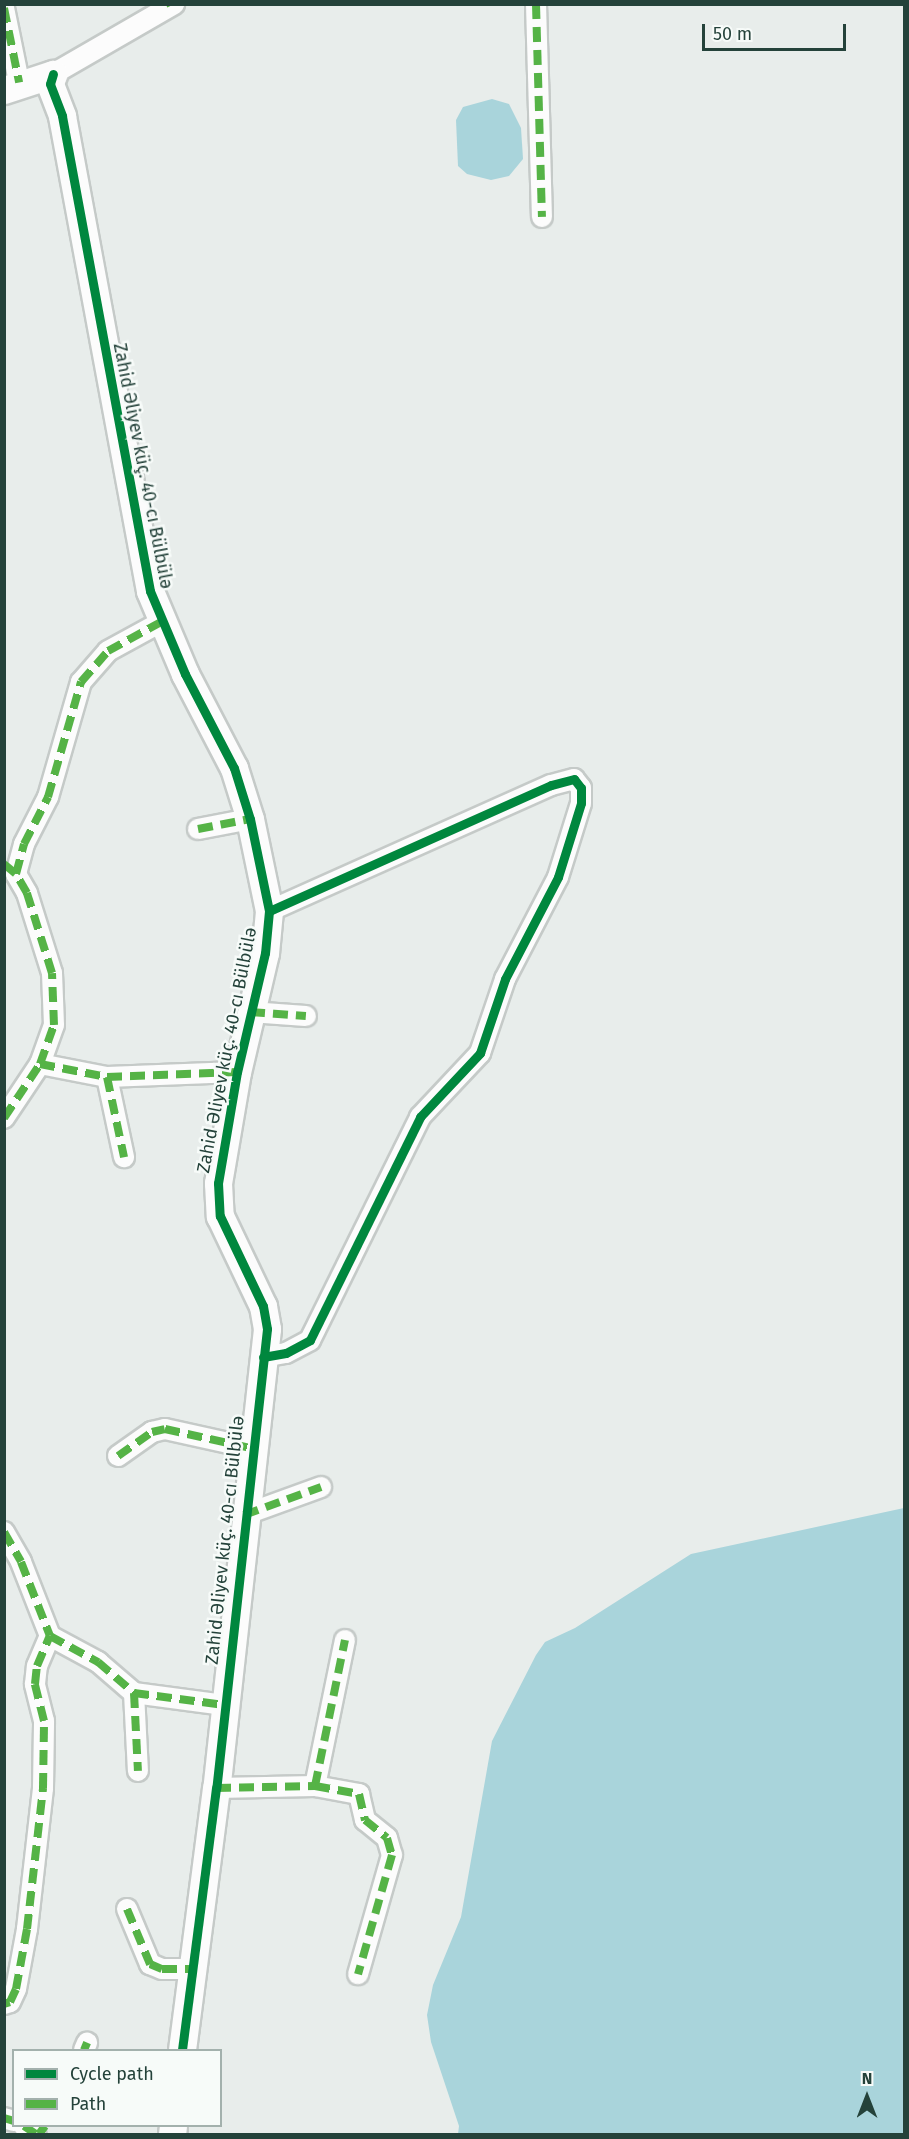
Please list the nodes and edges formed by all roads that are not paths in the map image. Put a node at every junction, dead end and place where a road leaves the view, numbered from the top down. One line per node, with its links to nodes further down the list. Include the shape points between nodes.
1 (536, 4): 6 (street)
2 (172, 5): 4 (street)
3 (4, 8): 5 (street)
4 (53, 74): 5 (street); 7 (street, Zahid Əliyev küç. 40-cı Bülbülə, via 50,84 62,116 142,559)
5 (12, 86)
6 (542, 217)
7 (161, 622): 8 (street, Zahid Əliyev küç. 40-cı Bülbülə, via 234,768); 10 (street, via 108,651 81,682 48,797)
8 (250, 819): 9 (street); 11 (street, Zahid Əliyev küç. 40-cı Bülbülə)
9 (198, 829)
10 (10, 869): 14 (street, via 36,921 55,1000 54,1026)
11 (269, 911): 12 (street, Zahid Əliyev küç. 40-cı Bülbülə, via 265,953); 19 (street, via 551,785 574,779 581,788 581,803 558,877 505,979 480,1053 420,1117 310,1340 286,1353)
12 (250, 1012): 13 (street); 15 (street, Zahid Əliyev küç. 40-cı Bülbülə)
13 (306, 1016)
14 (39, 1064): 16 (street); 17 (street)
15 (237, 1072): 16 (street); 19 (street, Zahid Əliyev küç. 40-cı Bülbülə, via 217,1199 228,1238 263,1306 267,1329)
16 (107, 1077): 18 (street)
17 (4, 1118)
18 (124, 1157)
19 (263, 1357): 20 (street, Zahid Əliyev küç. 40-cı Bülbülə)
20 (251, 1448): 21 (street, via 165,1429 152,1432); 23 (street, Zahid Əliyev küç. 40-cı Bülbülə)
21 (118, 1456)
22 (321, 1487): 23 (street)
23 (244, 1515): 28 (street, Zahid Əliyev küç. 40-cı Bülbülə)
24 (4, 1532): 25 (street, via 21,1562)
25 (50, 1636): 27 (street, via 98,1662); 35 (street, via 37,1666 35,1684 44,1721 43,1788 27,1929 16,1989 10,2002)
26 (345, 1640): 30 (street)
27 (134, 1693): 28 (street); 29 (street)
28 (224, 1705): 31 (street, Zahid Əliyev küç. 40-cı Bülbülə)
29 (138, 1771)
30 (315, 1786): 31 (street); 34 (street, via 359,1794 365,1820 391,1846 389,1868)
31 (216, 1788): 33 (street, Zahid Əliyev küç. 40-cı Bülbülə)
32 (127, 1910): 33 (street, via 150,1964 162,1969)
33 (192, 1969): 36 (street, Zahid Əliyev küç. 40-cı Bülbülə)
34 (357, 1974)
35 (4, 2004)
36 (182, 2049)

